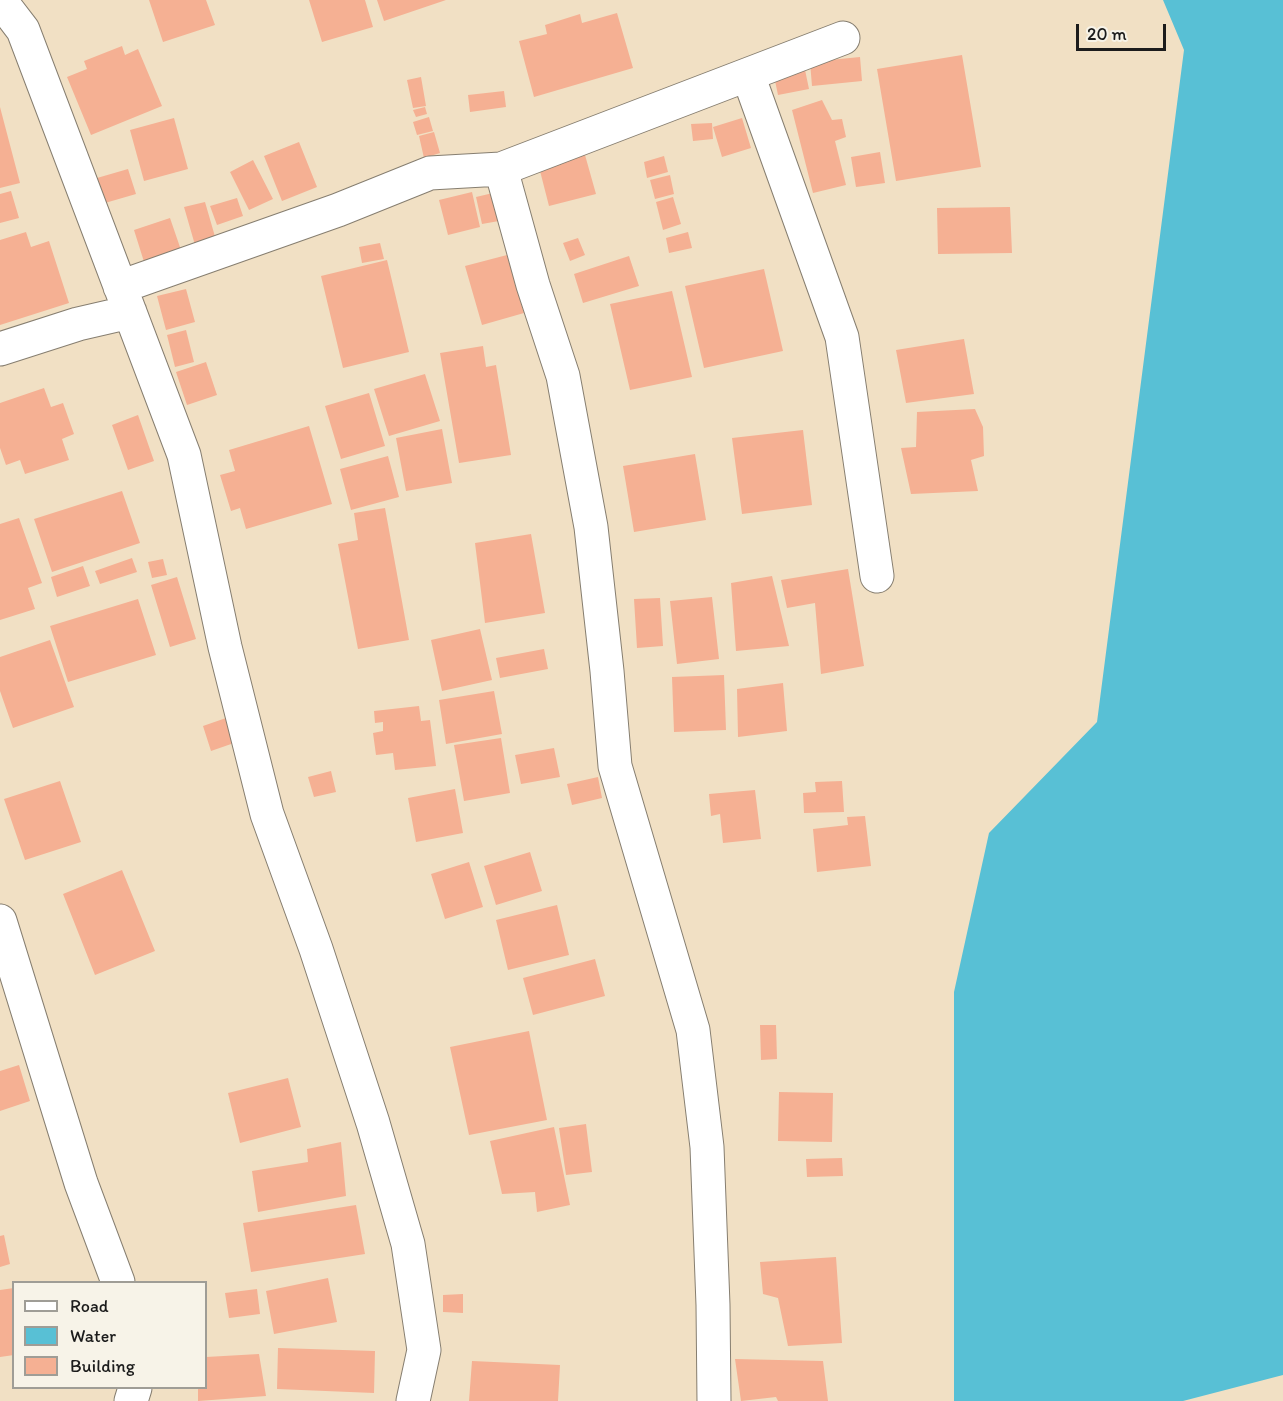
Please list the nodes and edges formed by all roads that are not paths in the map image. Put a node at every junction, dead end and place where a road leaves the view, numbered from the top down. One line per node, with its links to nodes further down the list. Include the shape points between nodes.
1 (0, 0): 5 (street, via 22,30)
2 (843, 39): 3 (street)
3 (748, 75): 4 (street); 7 (street, via 842,337)
4 (501, 169): 5 (street, via 430,173); 11 (street, via 563,376 591,527 615,766 693,1030 708,1147)
5 (125, 300): 6 (street, via 78,324); 10 (street, via 184,455 225,647 267,814 316,949 408,1244 424,1350)
6 (0, 349)
7 (877, 576)
8 (0, 921): 9 (street, via 81,1183)
9 (118, 1281)
10 (413, 1401)
11 (714, 1401)

